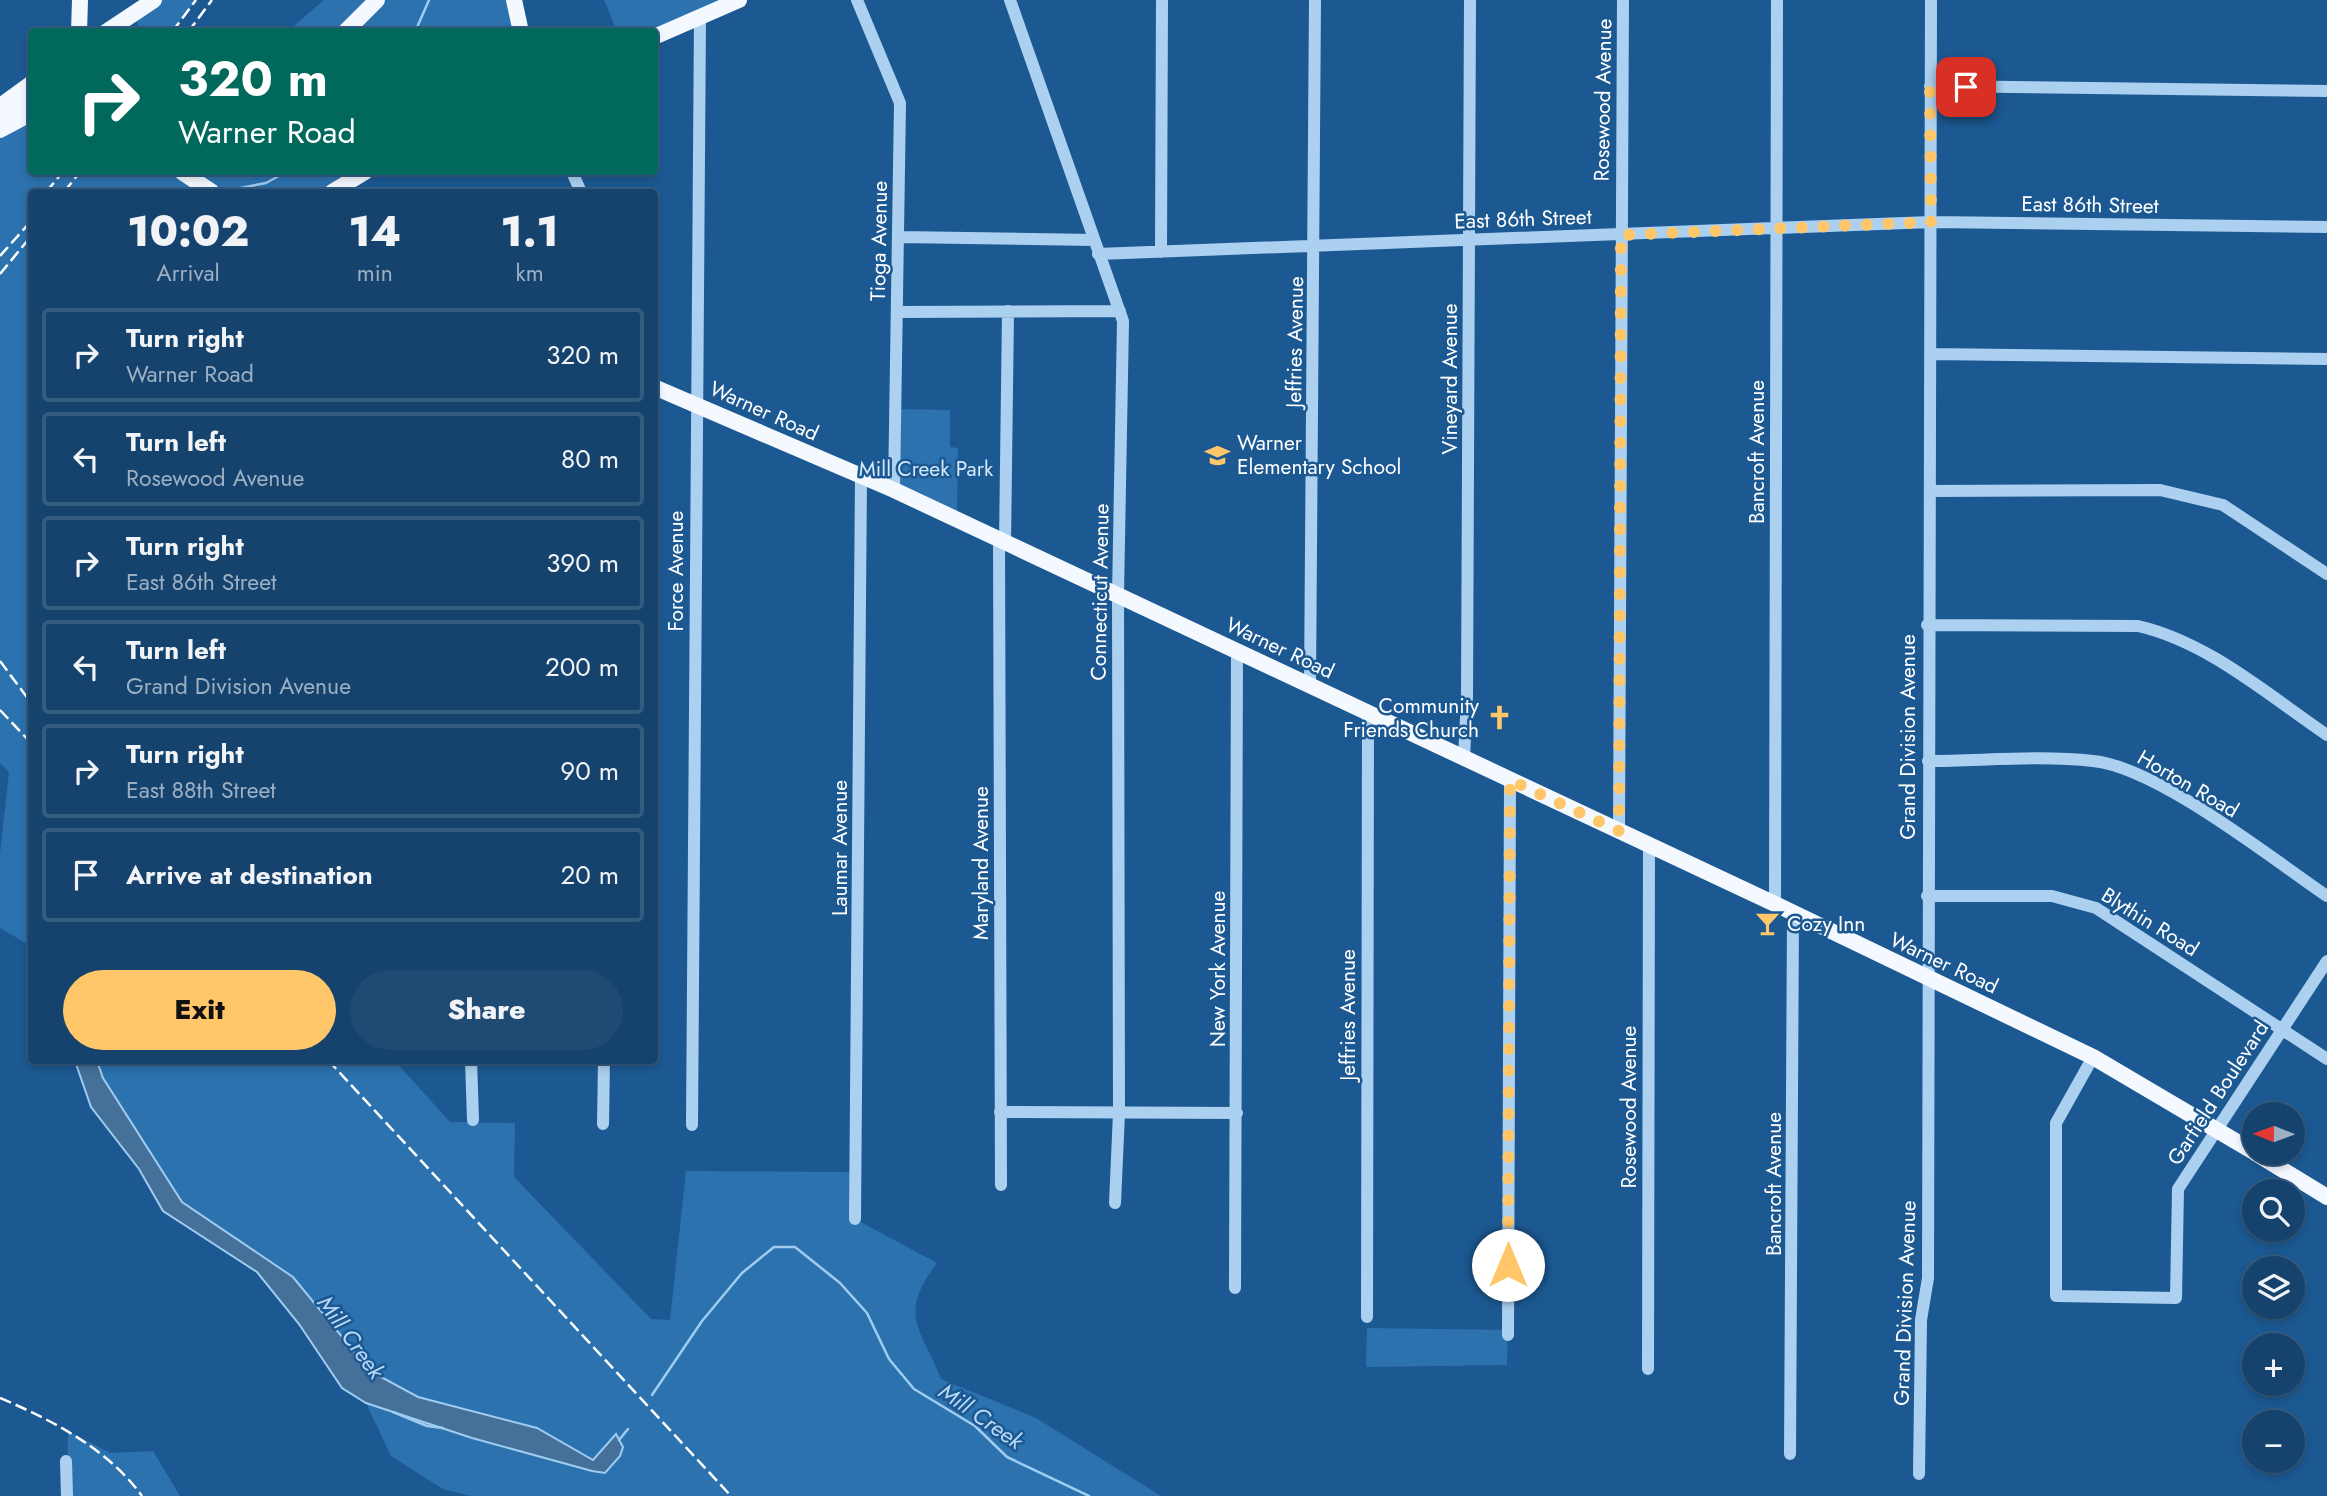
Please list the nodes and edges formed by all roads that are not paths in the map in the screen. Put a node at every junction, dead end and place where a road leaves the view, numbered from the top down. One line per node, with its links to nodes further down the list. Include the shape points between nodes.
1 (80, 0): 15 (main road)
2 (154, 0): 16 (main road)
3 (377, 0): 17 (main road)
4 (514, 0): 18 (main road)
5 (739, 0): 14 (main road)
6 (857, 0): 36 (street, Tioga Avenue, via 900,103)
7 (1010, 0): 37 (street, Connecticut Avenue)
8 (1162, 0): 40 (street)
9 (1315, 0): 39 (street, Jeffries Avenue)
10 (1470, 0): 38 (street, Vineyard Avenue)
11 (1623, 0): 35 (street, Rosewood Avenue)
12 (1777, 0): 33 (street, Bancroft Avenue)
13 (1931, 0): 21 (street, Grand Division Avenue)
14 (700, 17): 19 (main road); 48 (street, Force Avenue)
15 (79, 28)
16 (112, 28)
17 (349, 28)
18 (520, 28)
19 (658, 35)
20 (28, 86): 24 (main road)
21 (1930, 86): 22 (street); 32 (street, Grand Division Avenue)
22 (2327, 91)
23 (28, 101): 26 (main road)
24 (0, 106)
25 (28, 115): 27 (main road)
26 (0, 118)
27 (0, 130)
28 (186, 175): 30 (main road)
29 (360, 175): 31 (main road)
30 (208, 189)
31 (337, 189)
32 (1931, 222): 33 (street, East 86th Street); 34 (street, East 86th Street); 45 (street, Grand Division Avenue)
33 (1777, 228): 35 (street, East 86th Street); 67 (street, Bancroft Avenue)
34 (2327, 228)
35 (1621, 235): 38 (street, East 86th Street); 63 (street, Rosewood Avenue)
36 (899, 237): 37 (street); 44 (street, Tioga Avenue)
37 (1093, 240): 41 (street, Connecticut Avenue)
38 (1469, 240): 39 (street, East 86th Street); 60 (street, Vineyard Avenue)
39 (1315, 246): 40 (street, East 86th Street); 57 (street, Jeffries Avenue)
40 (1161, 252): 41 (street, East 86th Street)
41 (1098, 254): 43 (street, Connecticut Avenue)
42 (1008, 311): 43 (street); 44 (street); 52 (street, Maryland Avenue)
43 (1120, 311): 54 (street, Connecticut Avenue)
44 (897, 312): 50 (street, Tioga Avenue)
45 (1930, 354): 46 (street); 51 (street, Grand Division Avenue)
46 (2327, 359)
47 (658, 389): 48 (main road, Warner Road)
48 (696, 404): 49 (main road, Warner Road); 81 (street, Force Avenue)
49 (862, 477): 50 (main road, Warner Road); 88 (street, Laumar Avenue)
50 (894, 490): 52 (main road, Warner Road)
51 (1930, 491): 53 (street, via 2160,490 2193,495 2223,505); 55 (street, Grand Division Avenue)
52 (1002, 543): 54 (main road, Warner Road); 76 (street, Maryland Avenue)
53 (2327, 574)
54 (1118, 595): 56 (main road, Warner Road); 77 (street, Connecticut Avenue)
55 (1927, 625): 59 (street, via 2138,626 2168,633); 61 (street, Grand Division Avenue)
56 (1237, 651): 57 (main road, Warner Road); 78 (street, New York Avenue)
57 (1310, 685): 58 (main road, Warner Road)
58 (1368, 714): 60 (main road, Warner Road); 90 (street, Jeffries Avenue)
59 (2327, 734)
60 (1464, 758): 62 (main road, Warner Road)
61 (1928, 761): 65 (street, Grand Division Avenue); 66 (street, Horton Road, via 2094,761 2124,768 2188,802)
62 (1510, 780): 63 (main road, Warner Road); 91 (street)
63 (1619, 831): 64 (main road, Warner Road)
64 (1649, 846): 67 (main road, Warner Road); 92 (street, Rosewood Avenue)
65 (1927, 896): 70 (street, Grand Division Avenue); 71 (street, Blythin Road, via 2052,897 2096,908)
66 (2327, 896)
67 (1775, 904): 68 (main road, Warner Road)
68 (1793, 915): 70 (main road, Warner Road); 93 (street, Bancroft Avenue)
69 (2327, 961): 71 (street, Garfield Boulevard)
70 (1927, 978): 72 (main road, Warner Road); 95 (street, Grand Division Avenue, via 1928,1278 1921,1320)
71 (2283, 1030): 73 (street, Blythin Road); 82 (street, Garfield Boulevard)
72 (2093, 1057): 82 (main road, Warner Road); 82 (street, Garfield Boulevard, via 2056,1123 2056,1296 2176,1298 2178,1189)
73 (2327, 1059)
74 (471, 1064): 79 (street)
75 (604, 1064): 80 (street)
76 (1000, 1112): 77 (street); 85 (street, Maryland Avenue)
77 (1119, 1112): 78 (street); 87 (street, Connecticut Avenue)
78 (1237, 1113): 89 (street, New York Avenue)
79 (473, 1120)
80 (603, 1124)
81 (692, 1125)
82 (2217, 1129): 83 (main road, Warner Road)
83 (2242, 1145)
84 (2276, 1166): 86 (main road, Warner Road)
85 (1000, 1185)
86 (2327, 1197)
87 (1115, 1203)
88 (855, 1219)
89 (1235, 1288)
90 (1367, 1317)
91 (1508, 1335)
92 (1648, 1369)
93 (1790, 1454)
94 (66, 1461): 96 (street)
95 (1919, 1474)
96 (68, 1496)

